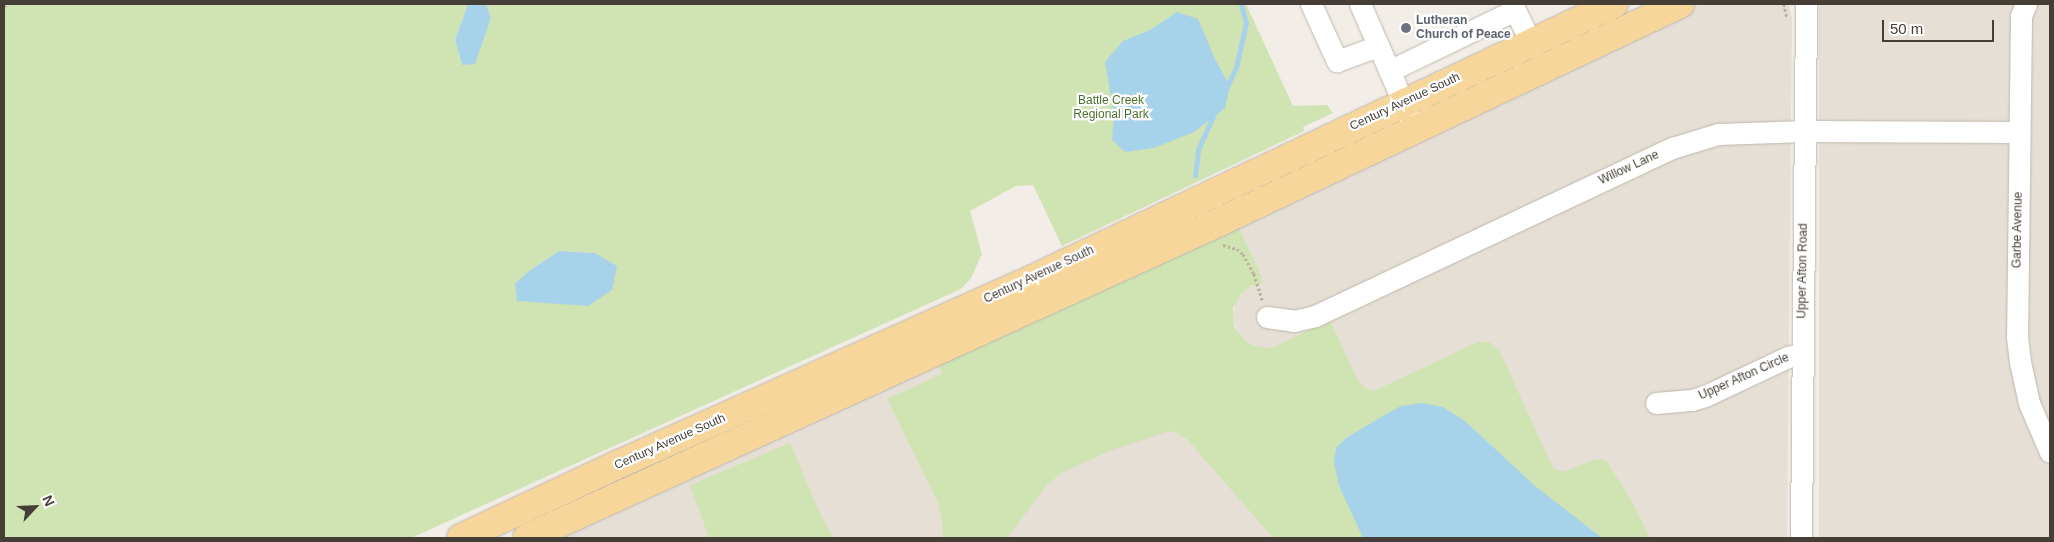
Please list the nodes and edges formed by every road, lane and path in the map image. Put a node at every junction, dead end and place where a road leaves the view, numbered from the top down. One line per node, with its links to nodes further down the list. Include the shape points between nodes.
1 (8, 4): 8 (path)
2 (1311, 4): 11 (street, via 1337,61)
3 (1360, 4): 11 (street)
4 (1614, 4): 10 (main road, Century Avenue South)
5 (1680, 4): 14 (main road)
6 (1806, 4): 15 (street, Upper Afton Road)
7 (2026, 4): 16 (street, Garbe Avenue, via 2021,16)
8 (4, 6)
9 (1514, 7): 10 (street); 12 (street)
10 (1531, 43): 13 (main road, Century Avenue South)
11 (1378, 46): 12 (street)
12 (1389, 71): 13 (street)
13 (1403, 104): 14 (street); 22 (main road, Century Avenue South, via 1011,289)
14 (1415, 129): 23 (main road, via 1039,306)
15 (1804, 131): 16 (street, Willow Lane); 18 (street, Willow Lane, via 1718,134 1672,148 1314,316 1294,321); 19 (street, Upper Afton Road)
16 (2019, 132): 21 (street, Garbe Avenue, via 2017,337 2027,396)
17 (1220, 244): 18 (path, via 1243,254 1254,274)
18 (1267, 317)
19 (1802, 353): 20 (street, Upper Afton Circle, via 1705,396); 24 (street, Upper Afton Road)
20 (1656, 403)
21 (2050, 452)
22 (461, 538)
23 (527, 538)
24 (1800, 538)

